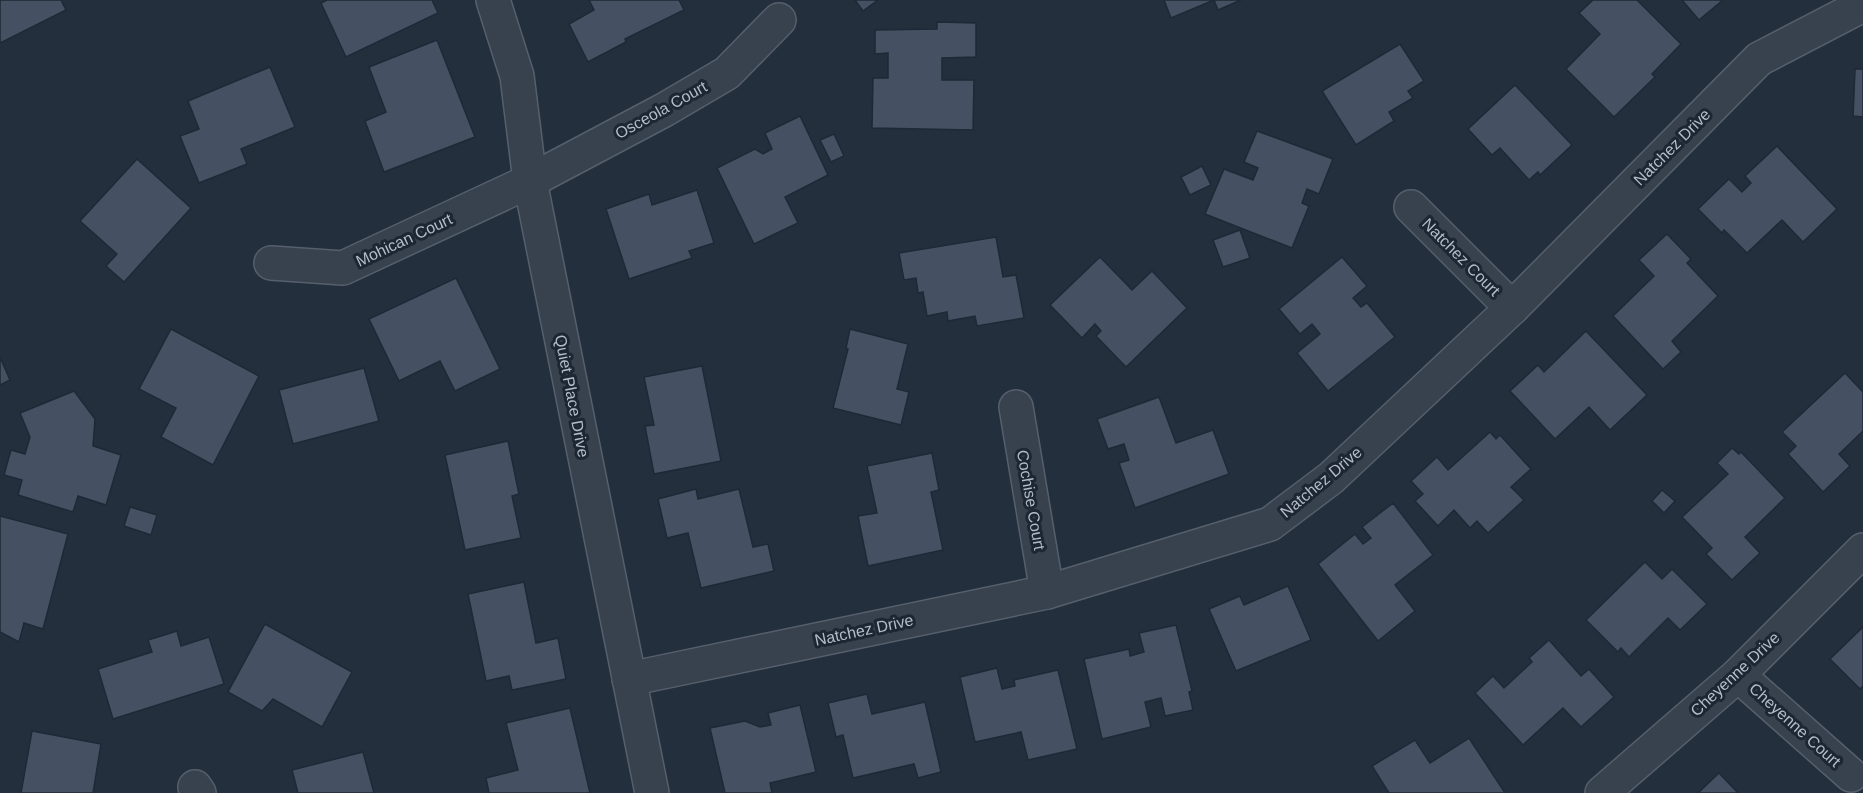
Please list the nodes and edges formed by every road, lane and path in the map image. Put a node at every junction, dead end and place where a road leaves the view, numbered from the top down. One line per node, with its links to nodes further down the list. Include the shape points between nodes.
1 (493, 0): 4 (street, Quiet Place Drive, via 517,76)
2 (1863, 5): 7 (street, Natchez Drive, via 1759,59)
3 (779, 20): 4 (street, Osceola Court, via 726,73)
4 (530, 181): 6 (street, Mohican Court, via 343,268); 12 (street, Quiet Place Drive)
5 (1411, 207): 7 (street, Natchez Court)
6 (271, 263)
7 (1512, 308): 10 (street, Natchez Drive, via 1331,477 1270,524)
8 (1016, 407): 10 (street, Cochise Court)
9 (1863, 550): 11 (street, Cheyenne Drive)
10 (1047, 592): 12 (street, Natchez Drive)
11 (1738, 675): 13 (street, Cheyenne Court); 15 (street, Cheyenne Drive)
12 (629, 679): 14 (street, Quiet Place Drive)
13 (1851, 775)
14 (652, 793)
15 (1602, 793)

